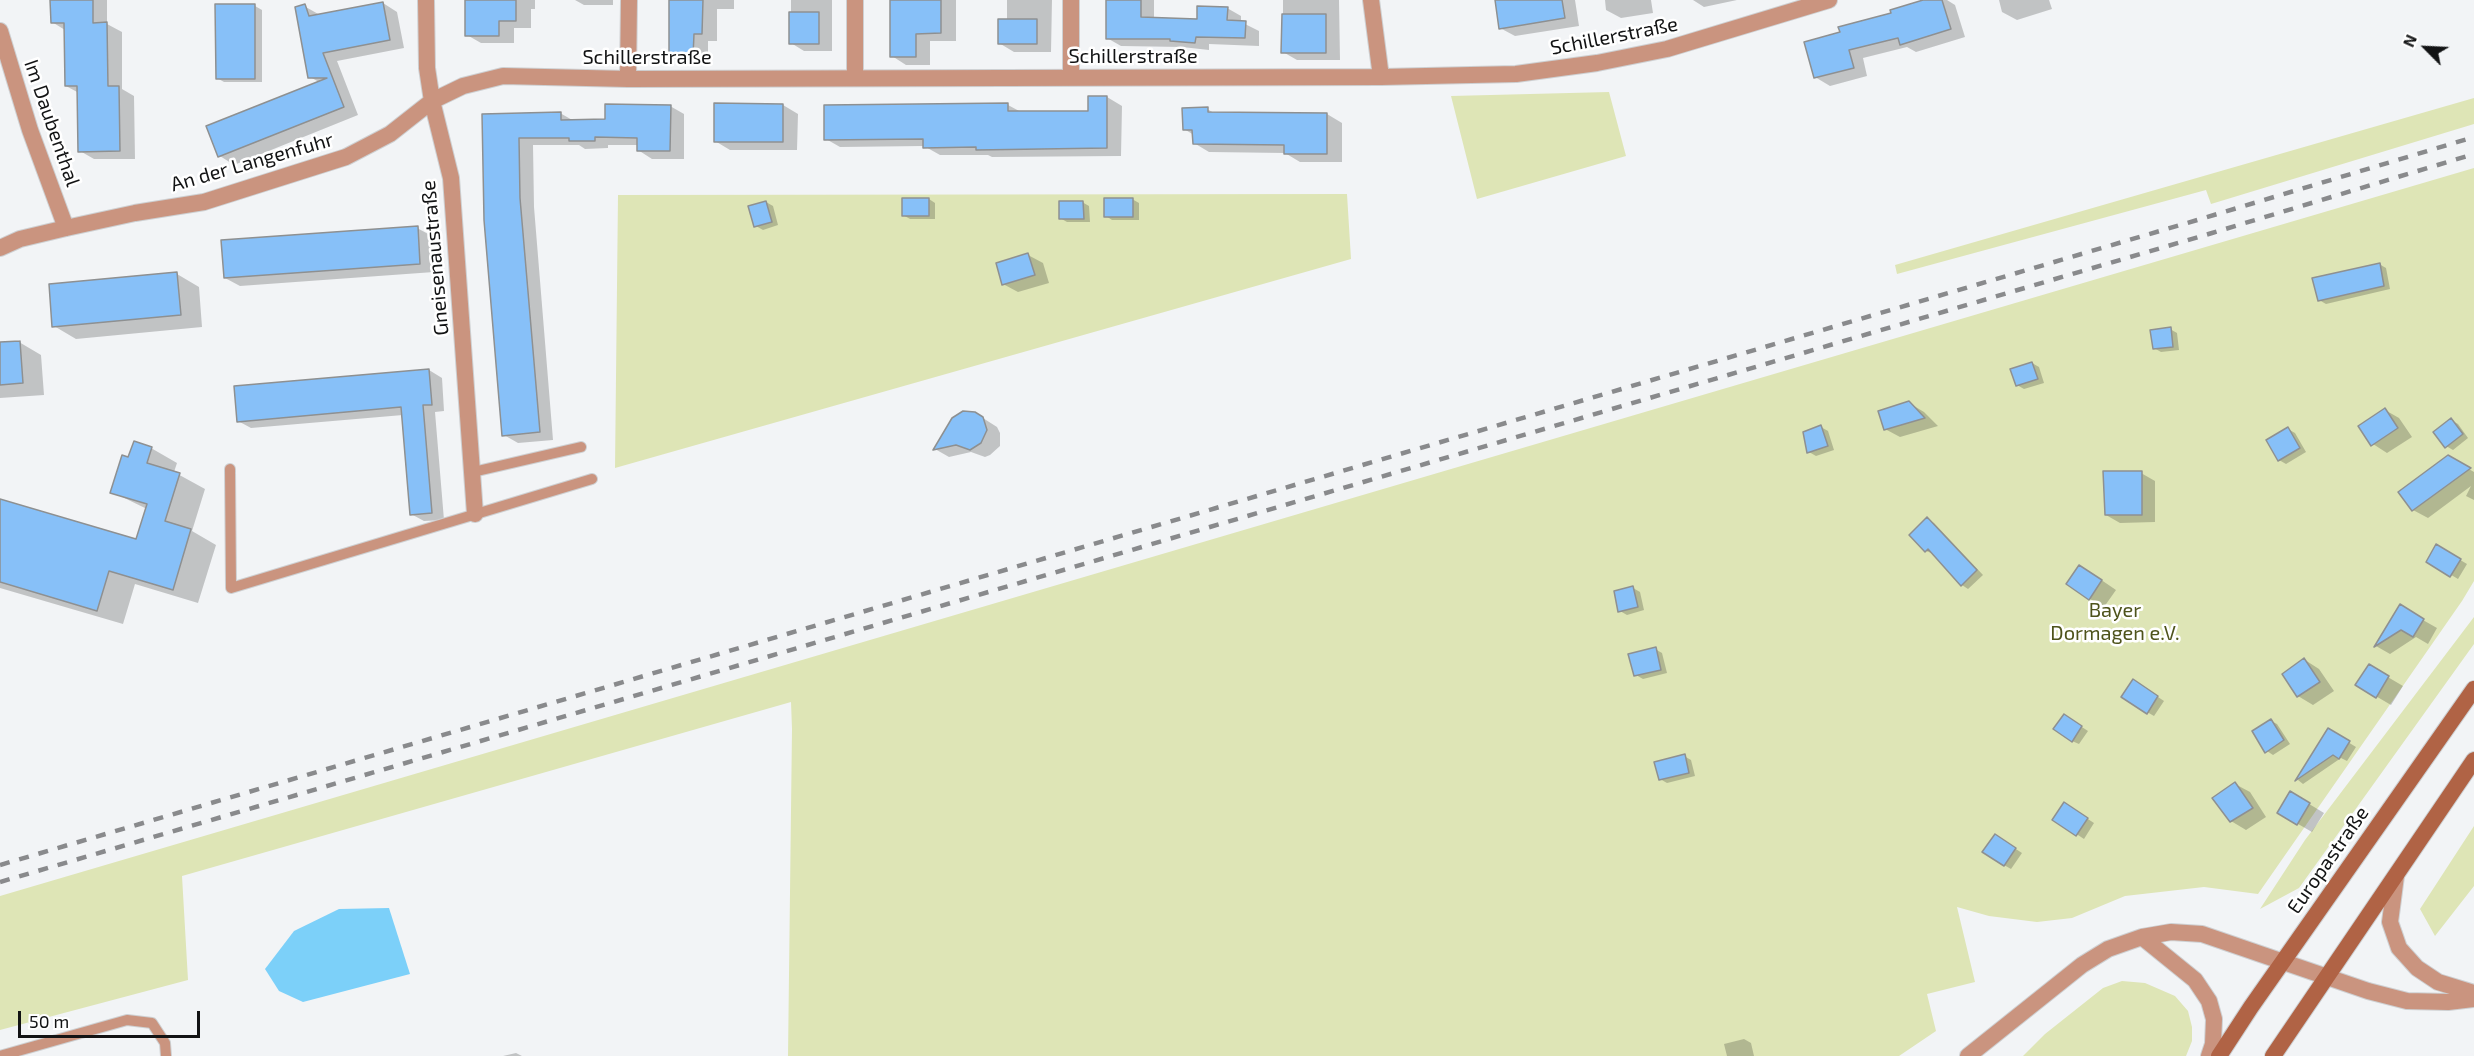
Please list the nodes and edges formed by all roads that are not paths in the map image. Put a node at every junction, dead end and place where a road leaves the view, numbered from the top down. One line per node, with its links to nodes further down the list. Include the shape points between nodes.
1 (426, 0): 12 (street, Gneisenaustraße)
2 (629, 0): 11 (street)
3 (855, 0): 10 (street)
4 (1071, 0): 8 (street)
5 (1371, 0): 9 (street)
6 (1829, 0): 9 (street, Schillerstraße, via 1667,49 1597,63 1516,74)
7 (0, 31): 13 (street, Im Daubenthal, via 30,130)
8 (1071, 77): 9 (street, Schillerstraße); 10 (street, Schillerstraße)
9 (1381, 77)
10 (855, 78): 11 (street, Schillerstraße)
11 (628, 79): 12 (street, Schillerstraße, via 503,76 463,86)
12 (432, 100): 13 (street, An der Langenfuhr, via 390,134 346,157 204,202); 17 (street, Gneisenaustraße, via 451,178)
13 (66, 228): 14 (street, An der Langenfuhr)
14 (0, 248)
15 (581, 447): 17 (lane)
16 (230, 469): 19 (lane, via 231,588)
17 (473, 472): 19 (street, Gneisenaustraße)
18 (592, 479): 19 (lane)
19 (475, 514)
20 (2474, 689): 24 (main road, Europastraße)
21 (2474, 760): 22 (main road)
22 (2396, 876): 25 (main road); 26 (street, via 2390,922 2399,948 2417,968 2438,982)
23 (2142, 937): 24 (street, via 2171,932 2202,934); 30 (street, via 2108,949 2082,965); 31 (street, via 2194,980 2209,1001 2214,1019)
24 (2283, 962): 25 (street); 32 (main road, Europastraße)
25 (2326, 977): 27 (street, via 2408,1001); 33 (main road)
26 (2474, 993)
27 (2474, 999)
28 (0, 1056): 29 (lane, via 127,1020 152,1023 165,1043)
29 (166, 1056)
30 (1968, 1056)
31 (2209, 1056)
32 (2219, 1056)
33 (2273, 1056)

